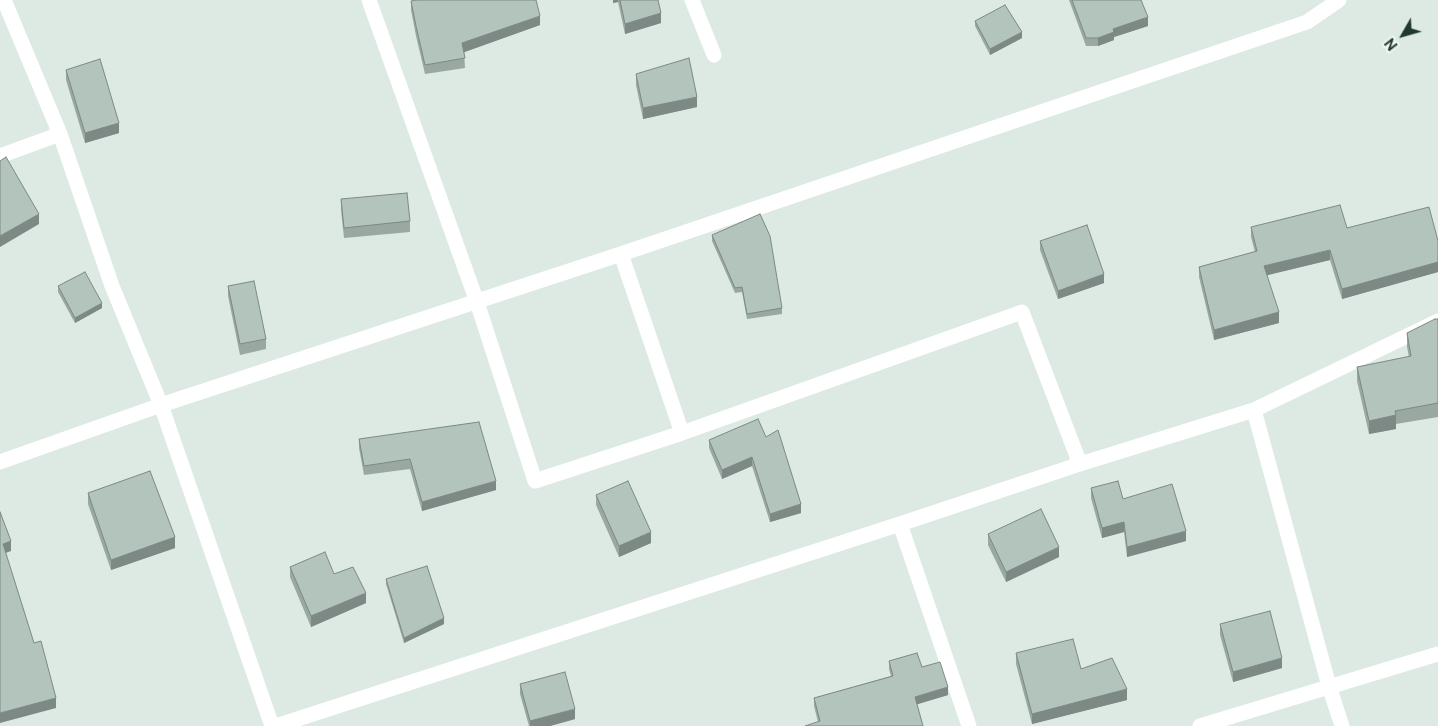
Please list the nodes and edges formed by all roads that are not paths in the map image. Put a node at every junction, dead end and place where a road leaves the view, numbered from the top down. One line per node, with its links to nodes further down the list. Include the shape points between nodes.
1 (4, 0): 6 (street)
2 (369, 0): 9 (street)
3 (692, 0): 5 (street)
4 (1339, 0): 8 (street, via 1307,22)
5 (714, 55)
6 (60, 134): 7 (street); 11 (street, via 112,286)
7 (0, 156)
8 (621, 254): 9 (street); 13 (street)
9 (477, 302): 11 (street); 13 (street, via 535,481)
10 (1438, 321): 12 (street)
11 (161, 405): 14 (street); 19 (street)
12 (1254, 410): 15 (street); 18 (street)
13 (682, 433): 15 (street, via 1022,312)
14 (0, 462)
15 (1080, 464): 16 (street)
16 (900, 524): 20 (street); 21 (street)
17 (1438, 654): 18 (street)
18 (1329, 686): 22 (street); 23 (street)
19 (272, 726)
20 (276, 726)
21 (969, 726)
22 (1200, 726)
23 (1342, 726)

